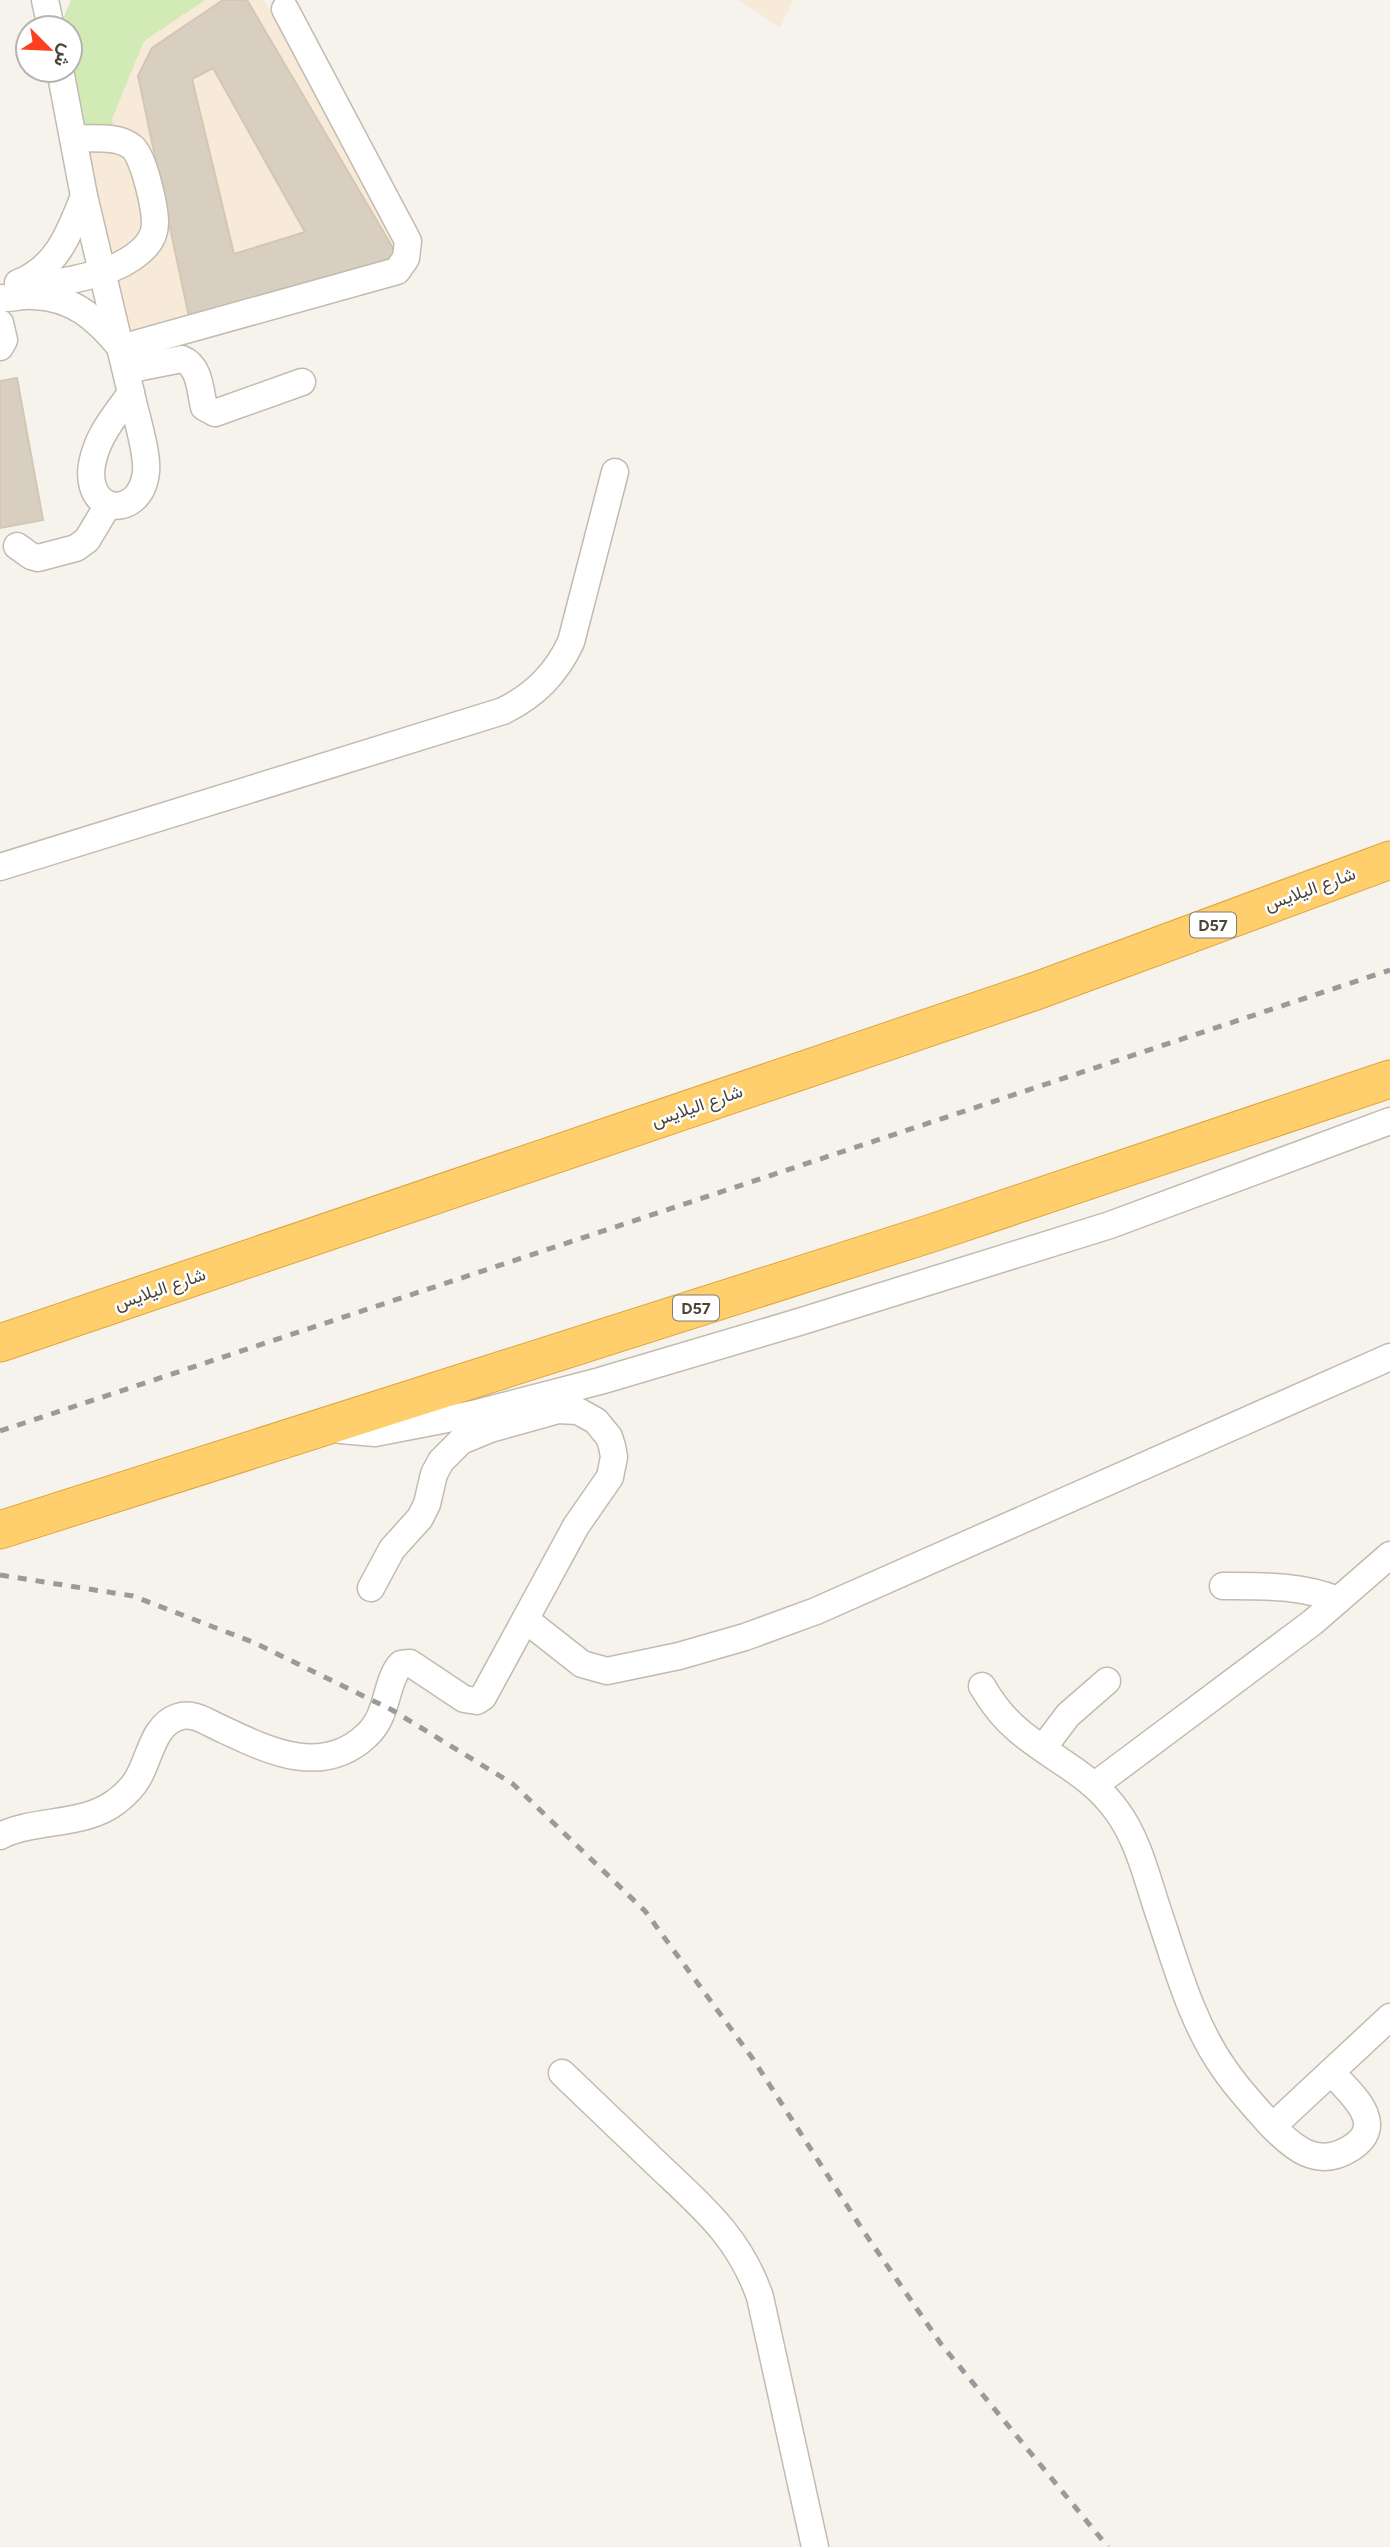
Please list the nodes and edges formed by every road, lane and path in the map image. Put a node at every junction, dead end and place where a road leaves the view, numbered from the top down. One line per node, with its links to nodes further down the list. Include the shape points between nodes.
1 (285, 9): 9 (street, via 408,241 406,258 397,271)
2 (63, 84): 3 (street)
3 (75, 138): 4 (street); 5 (street, via 115,140 134,148 153,211 155,223 147,245 129,260)
4 (84, 196): 5 (street); 6 (street, via 66,241 47,266)
5 (102, 272): 6 (street); 9 (street)
6 (0, 294): 9 (street, via 45,296 75,306 101,324)
7 (0, 323): 8 (street, via 4,340)
8 (0, 348)
9 (126, 370): 10 (street, via 182,359 189,362 204,407 215,413); 12 (street, via 97,446 91,476 92,488); 12 (street, via 145,461 143,485 133,499 120,506)
10 (302, 382)
11 (615, 472): 15 (street, via 571,642 545,682 519,703)
12 (103, 502): 13 (street, via 64,536)
13 (23, 542)
14 (1390, 860): 18 (highway, شارع اليلايس / D57, via 1036,991)
15 (0, 867)
16 (1390, 1079): 20 (highway, D57, via 932,1233)
17 (1390, 1121): 20 (street, via 1110,1225 600,1381 473,1415 375,1433 341,1430)
18 (0, 1343)
19 (1390, 1357): 26 (street, via 816,1611 745,1637 607,1671 582,1664)
20 (329, 1424): 21 (highway, D57)
21 (0, 1530)
22 (1390, 1555): 25 (street)
23 (1223, 1586): 25 (street, via 1284,1586)
24 (371, 1588): 26 (street, via 392,1549 420,1518 434,1474 451,1449 519,1420 558,1410 578,1411 596,1420 609,1437 613,1467)
25 (1338, 1600): 30 (street)
26 (526, 1620): 31 (street, via 487,1692 477,1701 464,1699 410,1663 401,1664 384,1710 369,1734 344,1750 314,1757 268,1750 194,1716 174,1718 159,1730 138,1778 116,1802 86,1816)
27 (1107, 1681): 29 (street, via 1068,1715)
28 (982, 1686): 29 (street, via 1003,1717)
29 (1043, 1748): 30 (street)
30 (1095, 1785): 35 (street, via 1119,1812 1135,1844 1207,2041 1223,2069)
31 (0, 1836)
32 (1390, 2018): 33 (street)
33 (1331, 2072): 35 (street); 35 (street, via 1367,2117 1366,2133 1356,2145 1335,2155 1312,2156 1293,2147)
34 (562, 2073): 36 (street, via 709,2214 745,2261 760,2297)
35 (1273, 2126)
36 (815, 2547)

